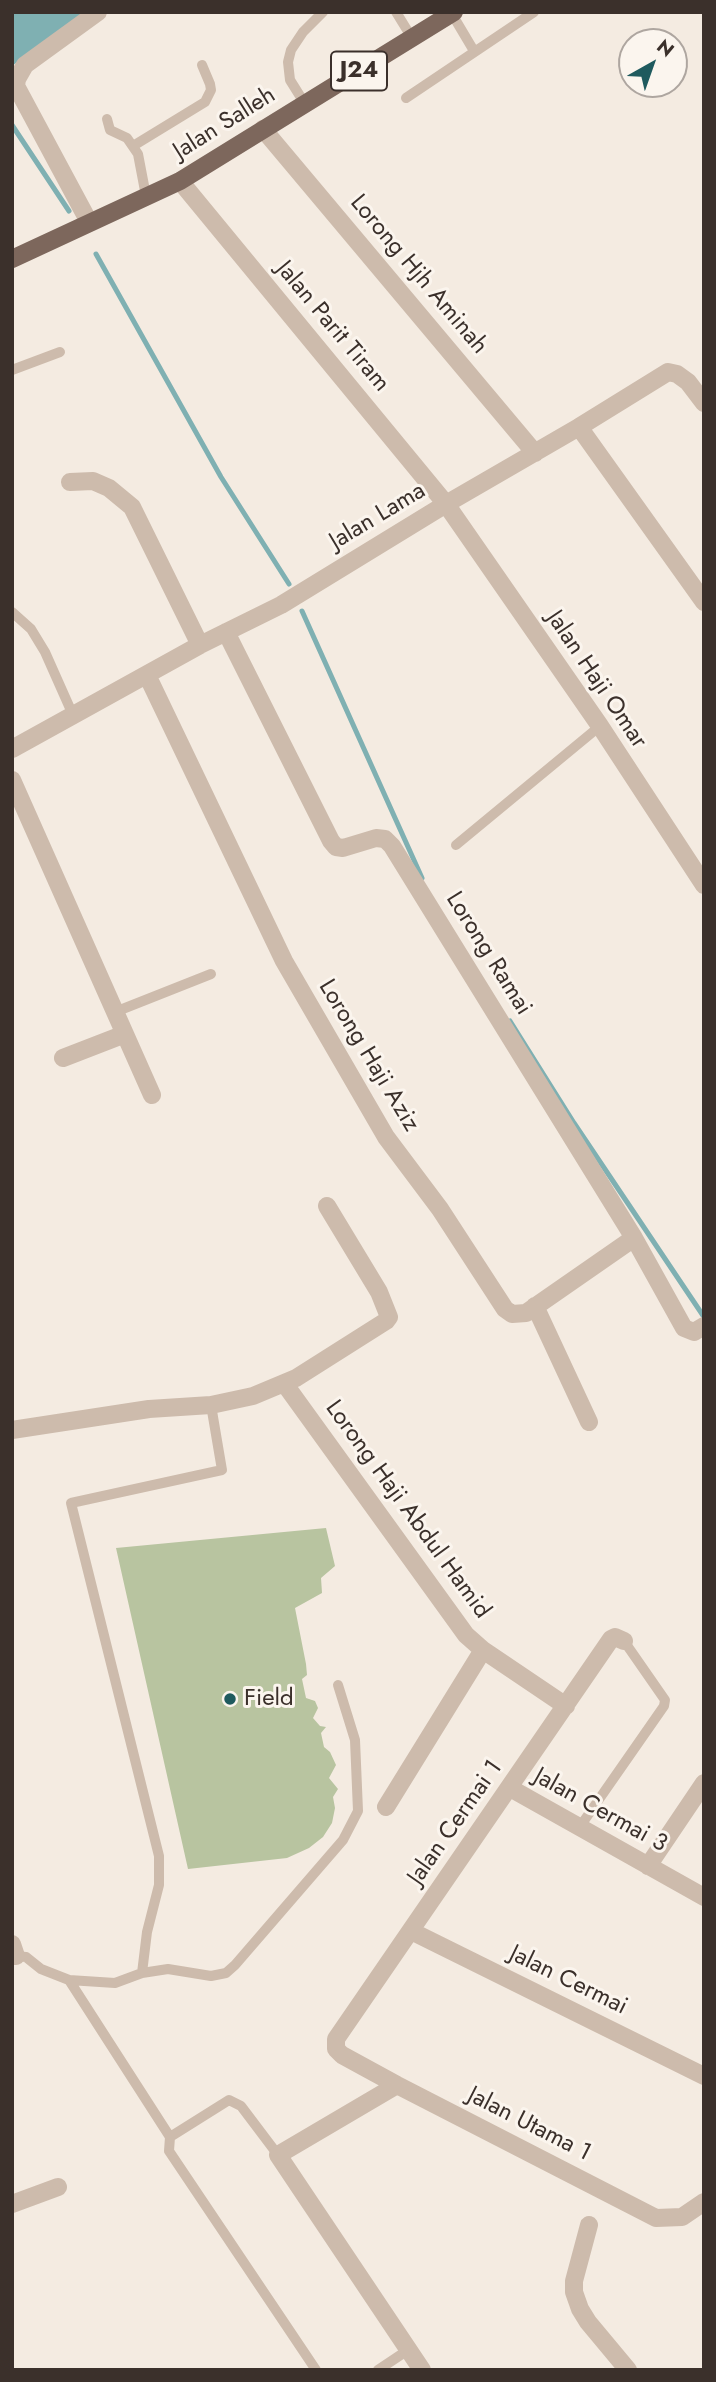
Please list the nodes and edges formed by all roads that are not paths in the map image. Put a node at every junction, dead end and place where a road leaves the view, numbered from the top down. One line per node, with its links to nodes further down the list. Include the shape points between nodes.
1 (98, 12): 16 (street, via 25,65 16,86)
2 (323, 12): 10 (lane, via 303,32 288,62 290,80)
3 (396, 12): 6 (lane)
4 (534, 12): 7 (lane)
5 (453, 13): 6 (main road, Jalan Salleh / J24); 7 (lane)
6 (412, 38): 10 (main road, Jalan Salleh / J24)
7 (474, 51): 9 (lane)
8 (202, 65): 13 (lane, via 211,84 205,102)
9 (406, 98)
10 (304, 104): 12 (main road, Jalan Salleh / J24)
11 (107, 119): 13 (lane, via 110,130)
12 (263, 129): 14 (main road, Jalan Salleh / J24); 22 (street, Lorong Hjh Aminah)
13 (133, 146): 15 (lane)
14 (180, 181): 15 (main road, Jalan Salleh / J24); 24 (street, Jalan Parit Tiram)
15 (146, 196): 16 (main road, Jalan Salleh / J24)
16 (89, 222): 17 (main road, Jalan Salleh / J24)
17 (12, 259)
18 (60, 352): 19 (lane)
19 (12, 370)
20 (704, 403): 21 (street, Jalan Lama, via 688,382 668,372)
21 (579, 427): 22 (street, Jalan Lama); 25 (street)
22 (535, 453): 24 (street, Jalan Lama)
23 (70, 482): 28 (street, via 93,481 132,507)
24 (446, 504): 27 (street, Jalan Lama, via 281,605); 31 (street, Jalan Haji Omar)
25 (704, 602)
26 (12, 612): 30 (lane, via 31,629 45,652)
27 (226, 632): 28 (street, Jalan Lama); 42 (street, Lorong Ramai, via 331,841 343,848 376,838 393,846)
28 (200, 645): 29 (street, Jalan Lama)
29 (146, 675): 30 (street, Jalan Lama); 43 (street, Lorong Haji Aziz, via 284,961 386,1137 505,1309 520,1314)
30 (73, 715): 32 (street, Jalan Lama)
31 (600, 726): 34 (lane); 35 (street, Jalan Haji Omar)
32 (12, 749)
33 (12, 780): 37 (street)
34 (456, 845)
35 (704, 885)
36 (211, 974): 37 (lane)
37 (115, 1012): 38 (street)
38 (125, 1034): 39 (street); 40 (street)
39 (63, 1058)
40 (152, 1095)
41 (327, 1206): 45 (street, via 379,1292 388,1320)
42 (634, 1238): 43 (street); 44 (street, Lorong Ramai, via 684,1328 689,1332)
43 (536, 1306): 47 (street)
44 (702, 1328)
45 (284, 1383): 46 (street, via 253,1396); 50 (street, Lorong Haji Abdul Hamid, via 458,1625)
46 (211, 1405): 48 (street, via 149,1409); 61 (lane, via 222,1470 71,1503 159,1856 159,1885)
47 (589, 1422)
48 (12, 1430)
49 (624, 1641): 52 (street, Jalan Cermai 1, via 611,1639); 56 (lane, via 665,1700 664,1706)
50 (483, 1650): 52 (street, Lorong Haji Abdul Hamid); 55 (street)
51 (338, 1685): 61 (lane, via 355,1740 359,1795 358,1811 343,1840 226,1973)
52 (566, 1706): 54 (street, Jalan Cermai 1)
53 (704, 1783): 57 (street)
54 (510, 1788): 56 (street, Jalan Cermai 3); 59 (street, Jalan Cermai 1)
55 (386, 1807)
56 (579, 1828): 57 (street, Jalan Cermai 3)
57 (648, 1866): 58 (street, Jalan Cermai 3)
58 (704, 1897)
59 (411, 1931): 63 (street, Jalan Cermai 1, via 336,2039); 64 (street, Jalan Cermai)
60 (14, 1952): 62 (lane)
61 (142, 1972): 62 (lane, via 115,1983)
62 (69, 1980): 66 (lane)
63 (336, 2049): 65 (street, Jalan Utama 1)
64 (704, 2076)
65 (397, 2085): 67 (street); 69 (street, Jalan Utama 1, via 656,2218 682,2217)
66 (170, 2137): 67 (lane, via 229,2101 241,2106); 73 (lane, via 169,2151)
67 (278, 2155): 72 (street)
68 (58, 2187): 70 (street)
69 (704, 2202)
70 (12, 2204)
71 (589, 2225): 76 (street, via 574,2292 588,2322)
72 (408, 2350): 74 (lane); 75 (street)
73 (316, 2370)
74 (378, 2370)
75 (422, 2370)
76 (628, 2370)

